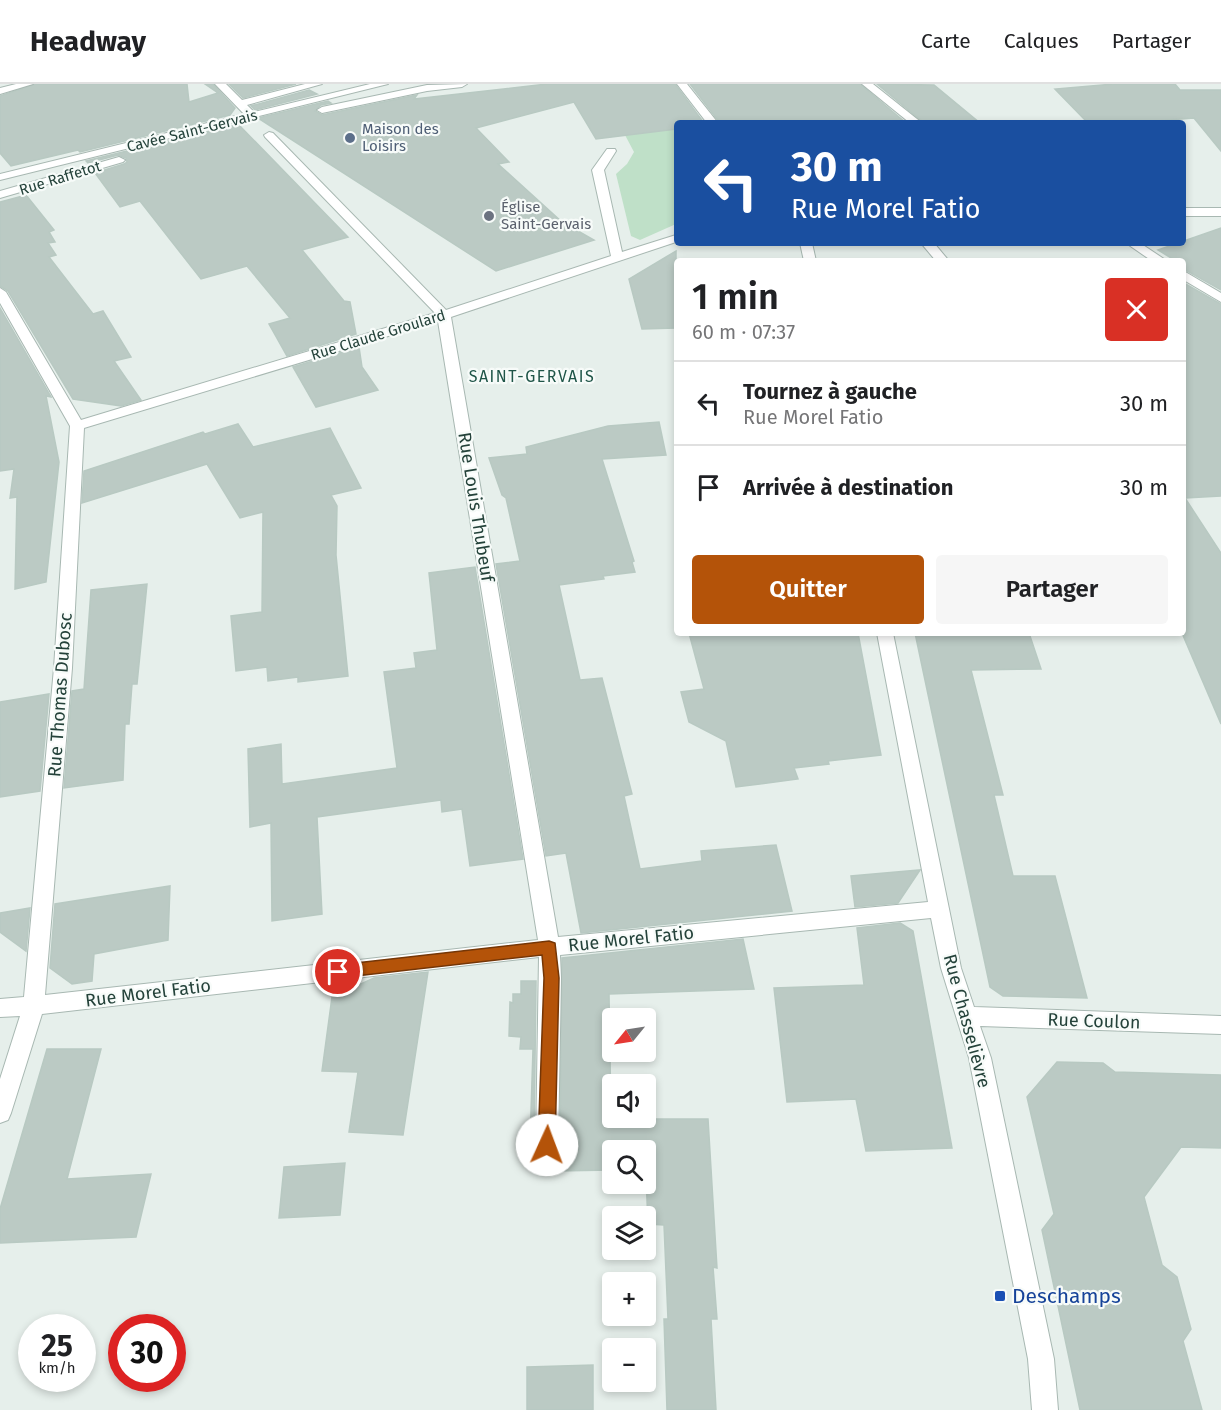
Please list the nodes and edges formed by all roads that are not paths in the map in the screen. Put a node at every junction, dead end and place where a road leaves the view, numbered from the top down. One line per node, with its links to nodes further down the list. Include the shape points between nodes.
1 (28, 84): 8 (street)
2 (220, 84): 9 (street)
3 (317, 84): 9 (street)
4 (383, 84): 10 (street, Cavée Saint-Gervais)
5 (462, 84): 10 (street, via 327,111)
6 (682, 84): 12 (street)
7 (867, 84): 13 (street)
8 (0, 91)
9 (240, 104): 11 (street)
10 (279, 110): 11 (street, Cavée Saint-Gervais)
11 (252, 116): 15 (street, Cavée Saint-Gervais)
12 (711, 120)
13 (913, 120)
14 (269, 135): 30 (street)
15 (150, 141): 17 (street, Cavée Saint-Gervais); 18 (street, Rue Raffetot, via 137,155)
16 (611, 151): 24 (street, via 598,170)
17 (0, 177)
18 (0, 195)
19 (1186, 212): 20 (street)
20 (1221, 212)
21 (674, 239): 24 (street, Rue Claude Groulard)
22 (930, 246): 25 (street)
23 (1137, 246): 26 (street)
24 (617, 256): 30 (street, Rue Claude Groulard)
25 (940, 258)
26 (1156, 258)
27 (1186, 276): 29 (street)
28 (0, 292): 31 (street)
29 (1221, 298)
30 (444, 315): 31 (street, Rue Claude Groulard); 34 (street, Rue Louis Thubeuf)
31 (77, 426): 35 (street, Rue Thomas Dubosc, via 63,668)
32 (886, 636): 33 (street, Rue Chasselièvre)
33 (940, 909): 34 (street, Rue Morel Fatio); 37 (street, Rue Chasselièvre, via 951,968)
34 (549, 947): 35 (street, Rue Morel Fatio); 40 (street, Rue Louis Thubeuf)
35 (34, 1006): 36 (street, Rue Morel Fatio); 39 (street, Rue Thomas Dubosc)
36 (0, 1008)
37 (967, 1016): 38 (street, Rue Coulon); 41 (street, Rue Chasselièvre, via 980,1058 1041,1359)
38 (1221, 1025)
39 (0, 1113)
40 (547, 1145)
41 (1045, 1410)

